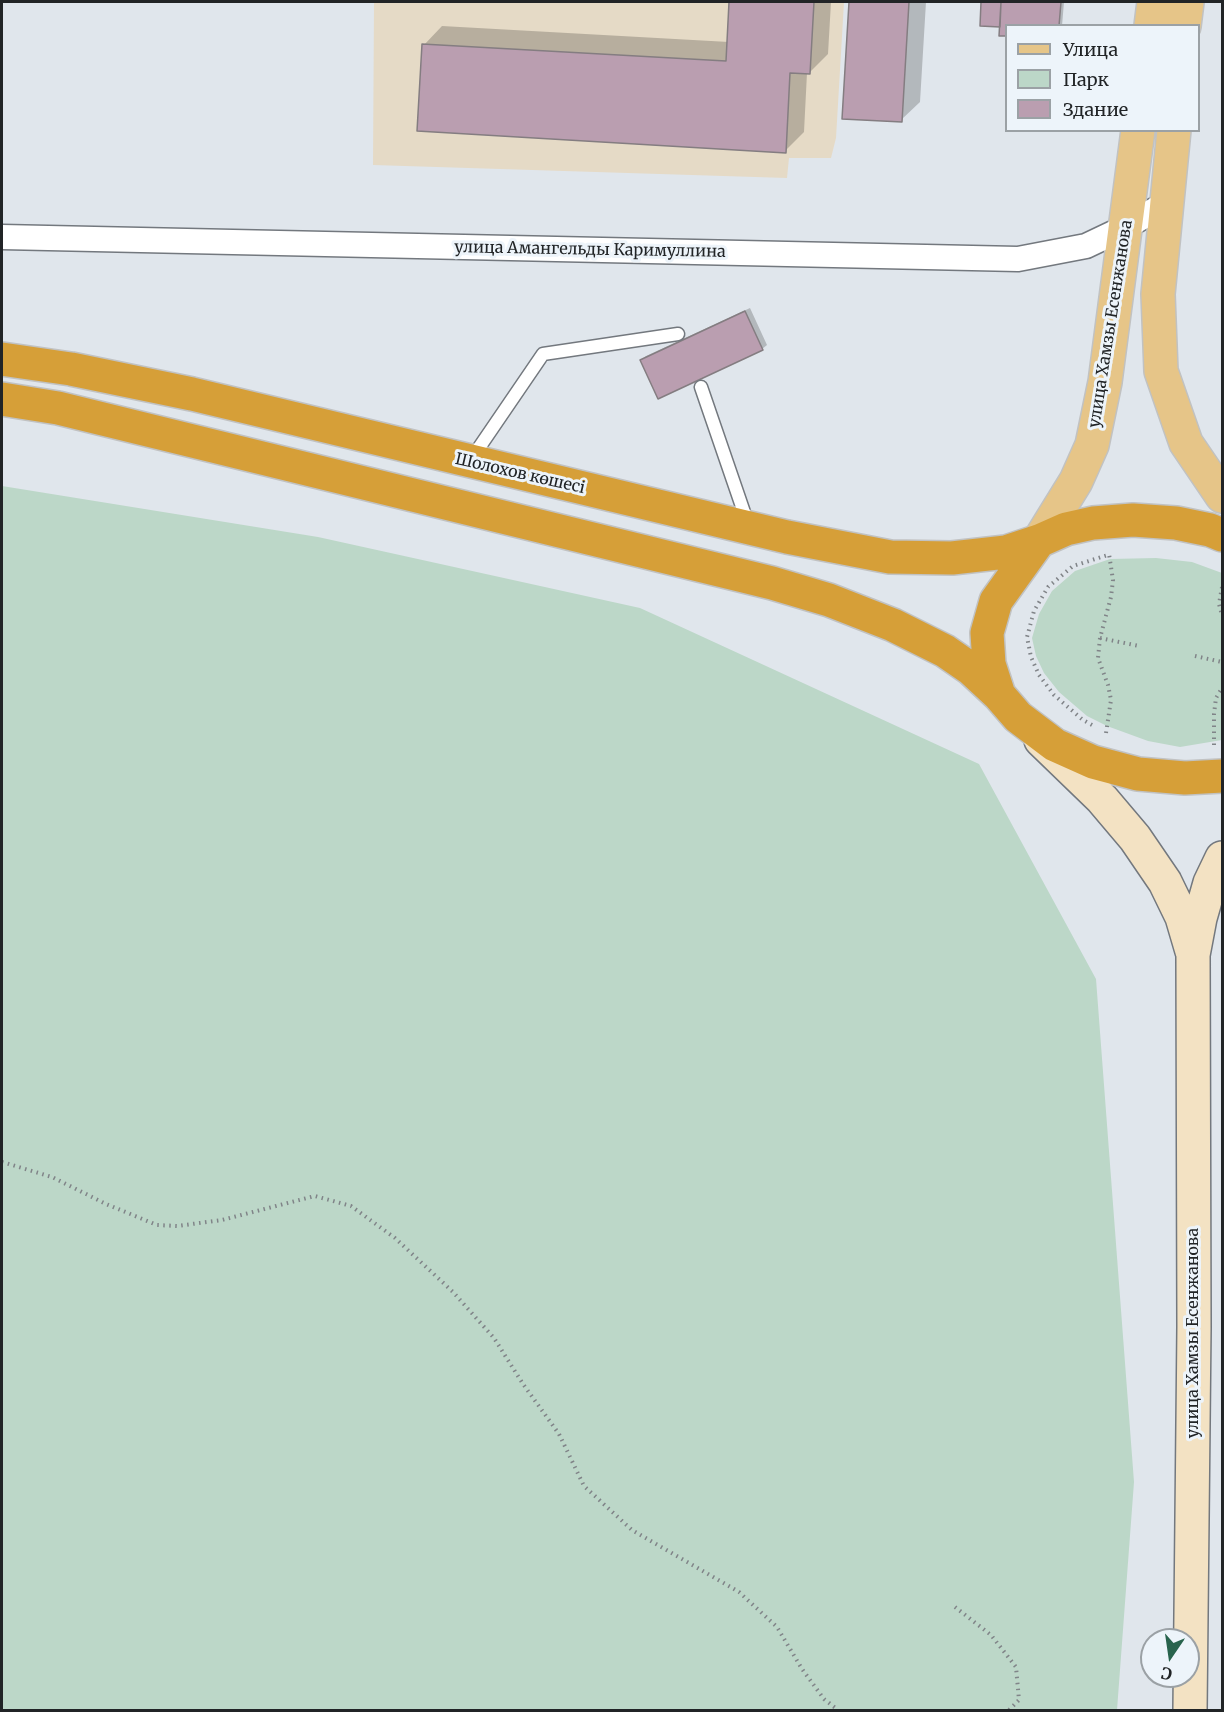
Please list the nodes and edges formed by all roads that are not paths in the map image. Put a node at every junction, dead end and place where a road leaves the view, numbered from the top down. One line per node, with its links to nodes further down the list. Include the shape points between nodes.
1 (1154, 2): 3 (main road)
2 (1187, 2): 4 (main road)
3 (1151, 24)
4 (1185, 24)
5 (1138, 132): 8 (main road, улица Хамзы Есенжанова)
6 (1174, 132): 7 (main road)
7 (1166, 203): 8 (street, улица Амангельды Каримуллина); 15 (main road, via 1158,294 1161,371 1186,442)
8 (1126, 227): 9 (street, улица Амангельды Каримуллина, via 1086,246 1018,259); 18 (main road, улица Хамзы Есенжанова, via 1105,382 1092,445 1076,481)
9 (2, 237)
10 (678, 334): 14 (lane, via 543,354)
11 (2, 359): 14 (highway, Шолохов көшесі, via 192,394)
12 (701, 387): 16 (lane)
13 (2, 399): 19 (highway, via 58,408 829,600 945,651)
14 (470, 462): 16 (highway, Шолохов көшесі)
15 (1222, 496)
16 (750, 528): 18 (highway, Шолохов көшесі, via 890,557 952,558 1006,552)
17 (1222, 535): 18 (highway, Шолохов көшесі, via 1176,523 1132,520 1066,529)
18 (1039, 541): 19 (highway, via 996,601 987,633 989,664)
19 (1008, 706): 20 (highway, via 1055,745 1093,762 1138,774 1185,778); 22 (street, via 1102,799 1135,838 1165,882 1182,917)
20 (1218, 762)
21 (1222, 858): 22 (street, via 1210,883)
22 (1193, 955): 23 (street, улица Хамзы Есенжанова)
23 (1190, 1710)

